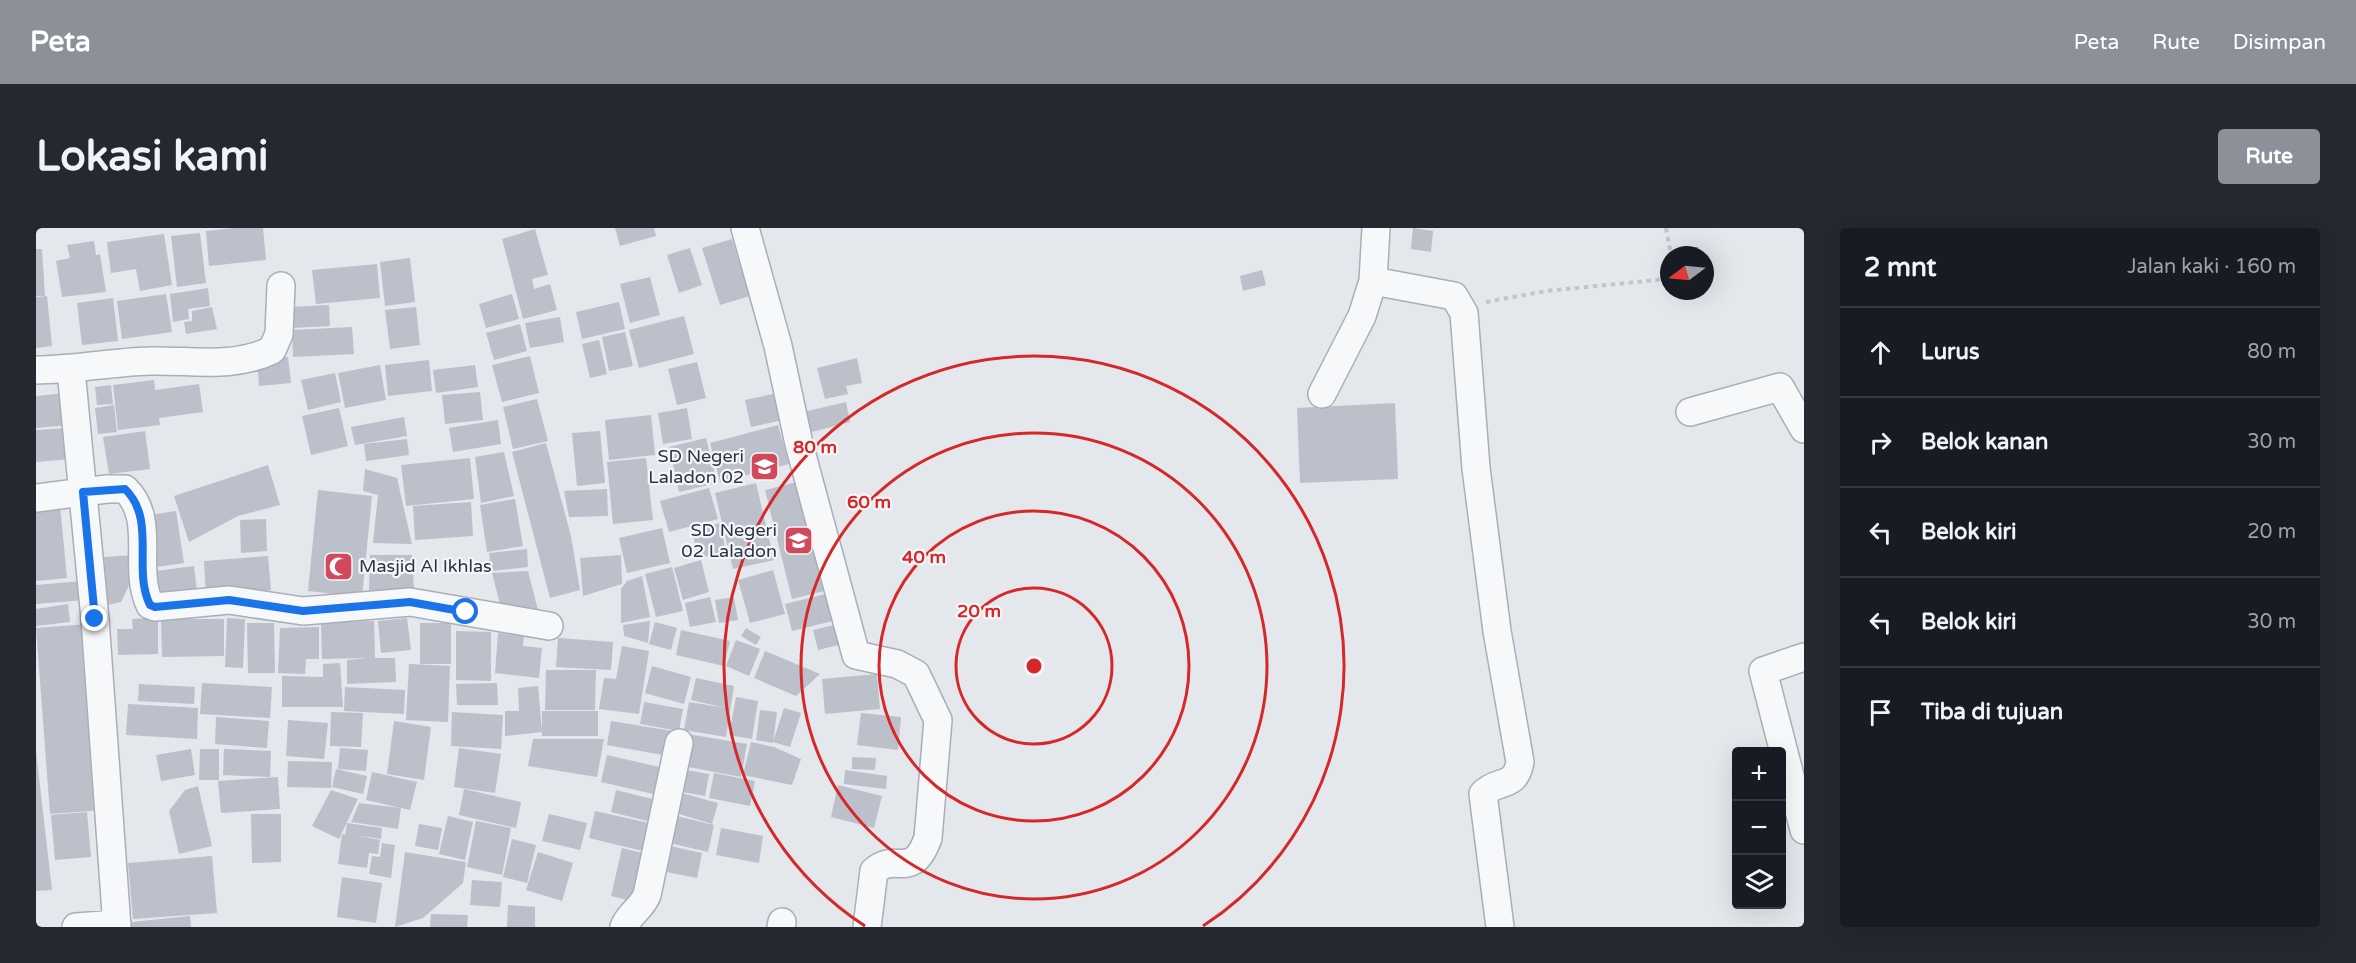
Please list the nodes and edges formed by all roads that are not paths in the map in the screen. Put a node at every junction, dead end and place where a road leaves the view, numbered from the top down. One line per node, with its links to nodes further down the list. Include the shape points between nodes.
1 (745, 228): 19 (street, via 778,346 798,444 856,655 897,664 916,674 938,720 928,838 921,856 911,863 881,864 874,871)
2 (1376, 228): 3 (street)
3 (1373, 281): 7 (street, via 1362,316); 20 (street, via 1449,294 1462,306 1476,468 1497,631 1520,762 1518,774 1510,782 1483,794)
4 (281, 286): 6 (street, via 279,334 272,350 258,356 213,363 150,361)
5 (36, 370): 6 (street)
6 (71, 370): 10 (street)
7 (1322, 394)
8 (1690, 412): 9 (street, via 1780,387)
9 (1804, 429)
10 (83, 492): 11 (street); 12 (street, via 125,489 138,505 145,585 150,605 155,607 229,600 303,611 410,602); 16 (street)
11 (36, 498)
12 (549, 626)
13 (1804, 657): 15 (street, via 1763,671)
14 (679, 743): 18 (street, via 647,895)
15 (1804, 830)
16 (117, 925): 17 (street)
17 (76, 927)
18 (624, 927)
19 (867, 927)
20 (1500, 927)

